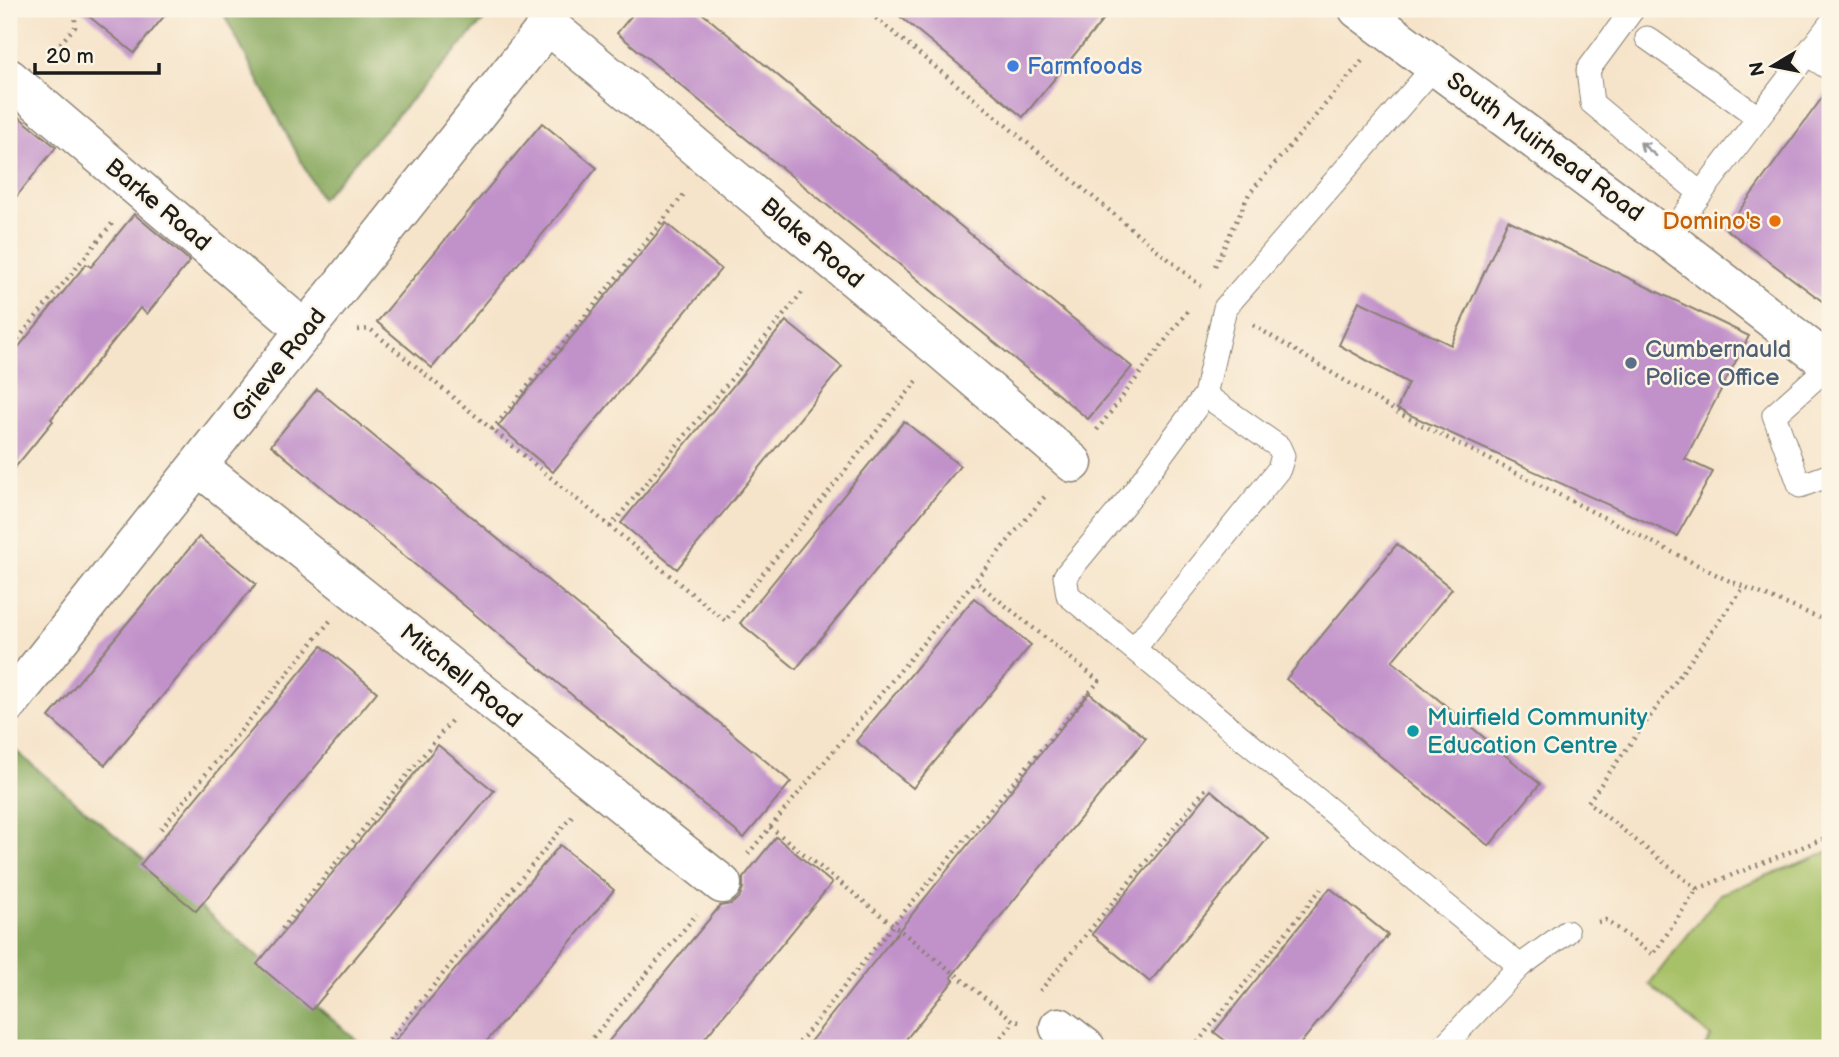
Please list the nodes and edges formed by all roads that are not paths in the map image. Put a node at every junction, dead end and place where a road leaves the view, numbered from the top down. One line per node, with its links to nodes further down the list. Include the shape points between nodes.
1 (1633, 9): 11 (lane, one-way to 1, via 1592,103 1588,70)
2 (1377, 18): 7 (street, South Muirhead Road)
3 (1830, 24): 6 (lane)
4 (548, 25): 13 (street, Grieve Road); 16 (street, Blake Road)
5 (1647, 37): 10 (lane)
6 (1807, 54): 8 (lane); 10 (lane)
7 (1435, 66): 12 (street, South Muirhead Road); 15 (lane, via 1225,308)
8 (1830, 69)
9 (15, 84): 13 (street, Barke Road)
10 (1758, 117): 11 (lane)
11 (1700, 193): 12 (lane)
12 (1667, 238): 14 (street, South Muirhead Road)
13 (306, 331): 17 (street, Grieve Road)
14 (1830, 365): 18 (lane, via 1774,415 1800,486)
15 (1205, 395): 19 (lane, via 1065,576 1068,595); 19 (lane, via 1279,447 1283,456 1279,469)
16 (1073, 463)
17 (199, 467): 20 (street, Grieve Road); 21 (street, Mitchell Road)
18 (1830, 475)
19 (1134, 649): 23 (lane)
20 (15, 683)
21 (722, 884)
22 (1567, 932): 23 (lane)
23 (1520, 966): 24 (lane)
24 (1442, 1048)

